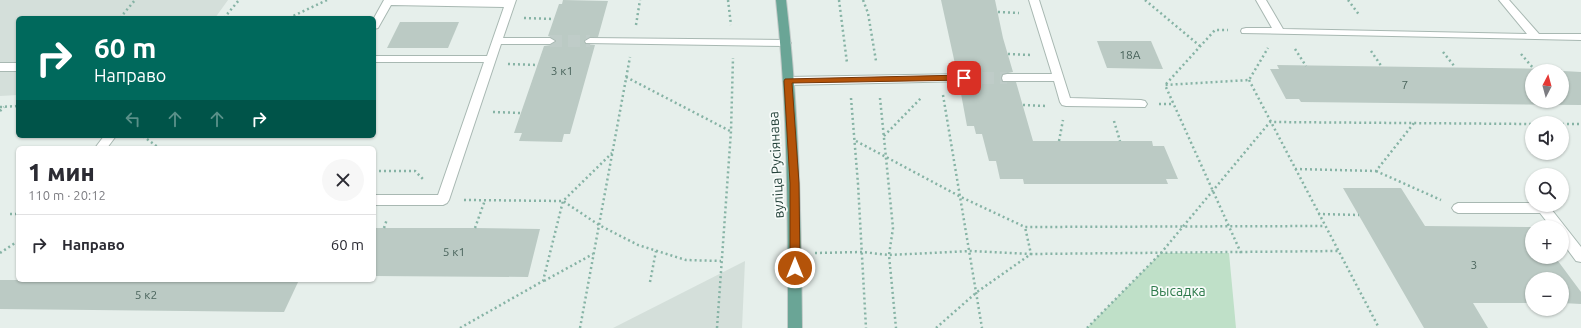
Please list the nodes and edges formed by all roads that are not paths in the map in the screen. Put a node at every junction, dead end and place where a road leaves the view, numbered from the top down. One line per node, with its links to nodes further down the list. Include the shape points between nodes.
1 (781, 0): 14 (main road, вуліца Русіянава)
2 (1034, 0): 19 (lane)
3 (1261, 0): 8 (lane)
4 (1504, 0): 9 (lane)
5 (510, 2): 6 (lane, via 388,2); 11 (lane)
6 (376, 23)
7 (1246, 31): 8 (lane)
8 (1279, 31): 9 (lane)
9 (1536, 37): 10 (lane)
10 (1581, 37)
11 (497, 40): 12 (lane); 16 (lane)
12 (550, 41)
13 (590, 42): 14 (lane)
14 (786, 43): 22 (main road, вуліца Русіянава)
15 (376, 59): 16 (lane)
16 (491, 61): 24 (lane, via 444,200)
17 (0, 67): 18 (lane)
18 (16, 67)
19 (1058, 77): 21 (lane); 23 (lane, via 1066,102)
20 (964, 78): 22 (lane)
21 (1007, 78)
22 (788, 81): 29 (main road, вуліца Русіянава, via 794,183)
23 (1140, 104)
24 (376, 200)
25 (1458, 208): 26 (lane, via 1543,208)
26 (1552, 220)
27 (1569, 241): 28 (lane)
28 (1581, 257)
29 (794, 328)

